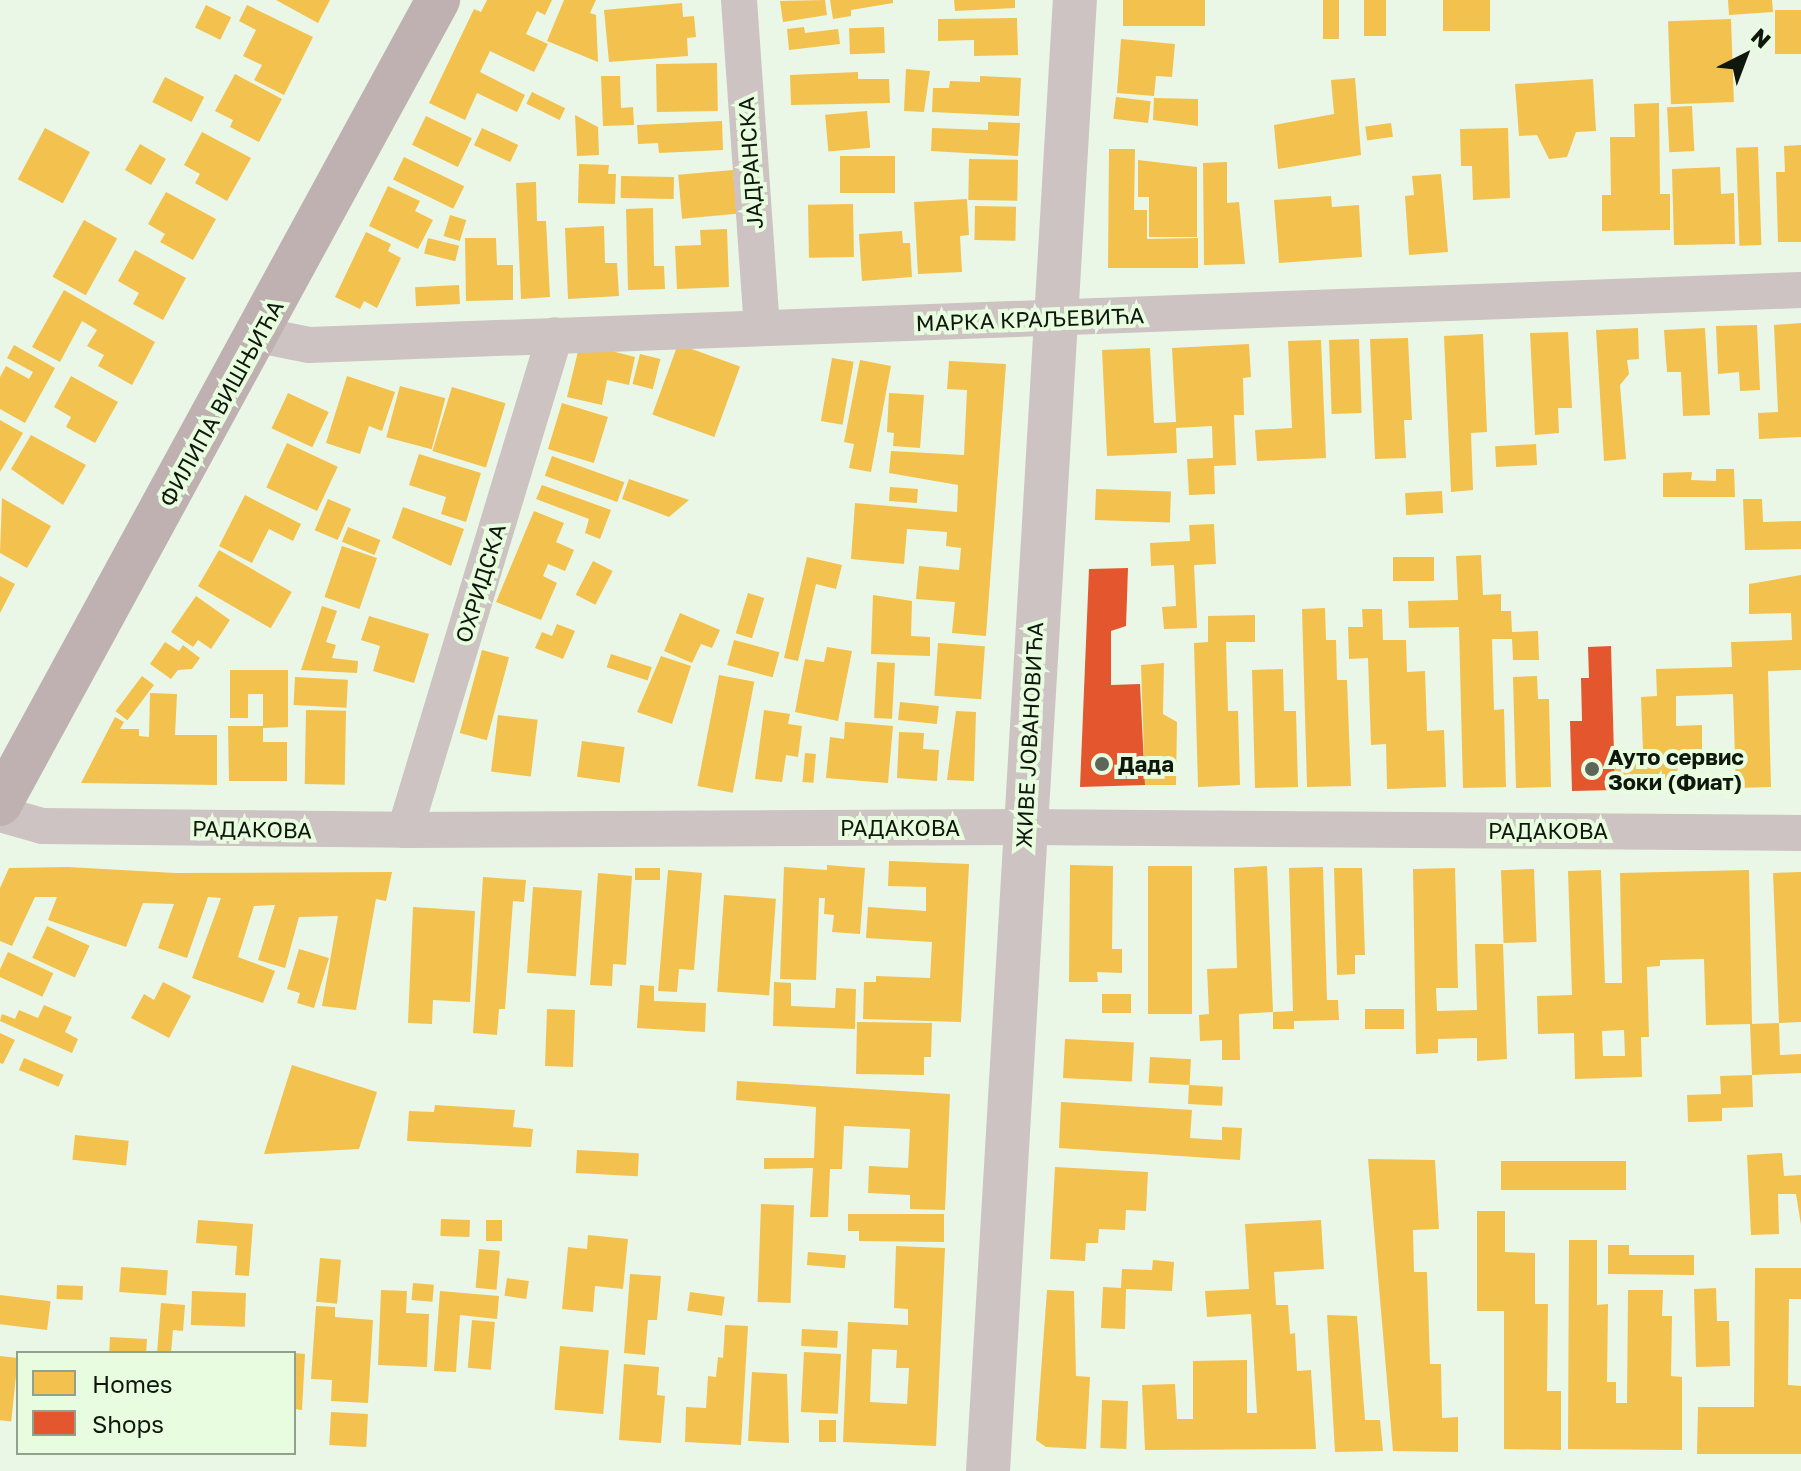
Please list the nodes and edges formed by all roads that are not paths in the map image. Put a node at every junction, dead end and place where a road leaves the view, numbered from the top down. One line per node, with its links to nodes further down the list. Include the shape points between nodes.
1 (438, 0): 7 (main road, ФИЛИПА ВИШЊИЋА)
2 (739, 0): 6 (street, ЈАДРАНСКА)
3 (1075, 0): 5 (street, ЖИВЕ ЈОВАНОВИЋА)
4 (1801, 290): 5 (street, МАРКА КРАЉЕВИЋА)
5 (1052, 320): 6 (street, МАРКА КРАЉЕВИЋА); 11 (street, ЖИВЕ ЈОВАНОВИЋА)
6 (762, 326): 8 (street, МАРКА КРАЉЕВИЋА)
7 (259, 335): 8 (street, МАРКА КРАЉЕВИЋА, via 309,345); 9 (main road, ФИЛИПА ВИШЊИЋА)
8 (555, 335): 12 (street, ОХРИДСКА)
9 (0, 804)
10 (0, 814): 12 (street, РАДАКОВА, via 42,826)
11 (1024, 827): 12 (street, РАДАКОВА); 13 (street, РАДАКОВА); 14 (street, ЖИВЕ ЈОВАНОВИЋА)
12 (405, 830)
13 (1801, 833)
14 (988, 1471)

